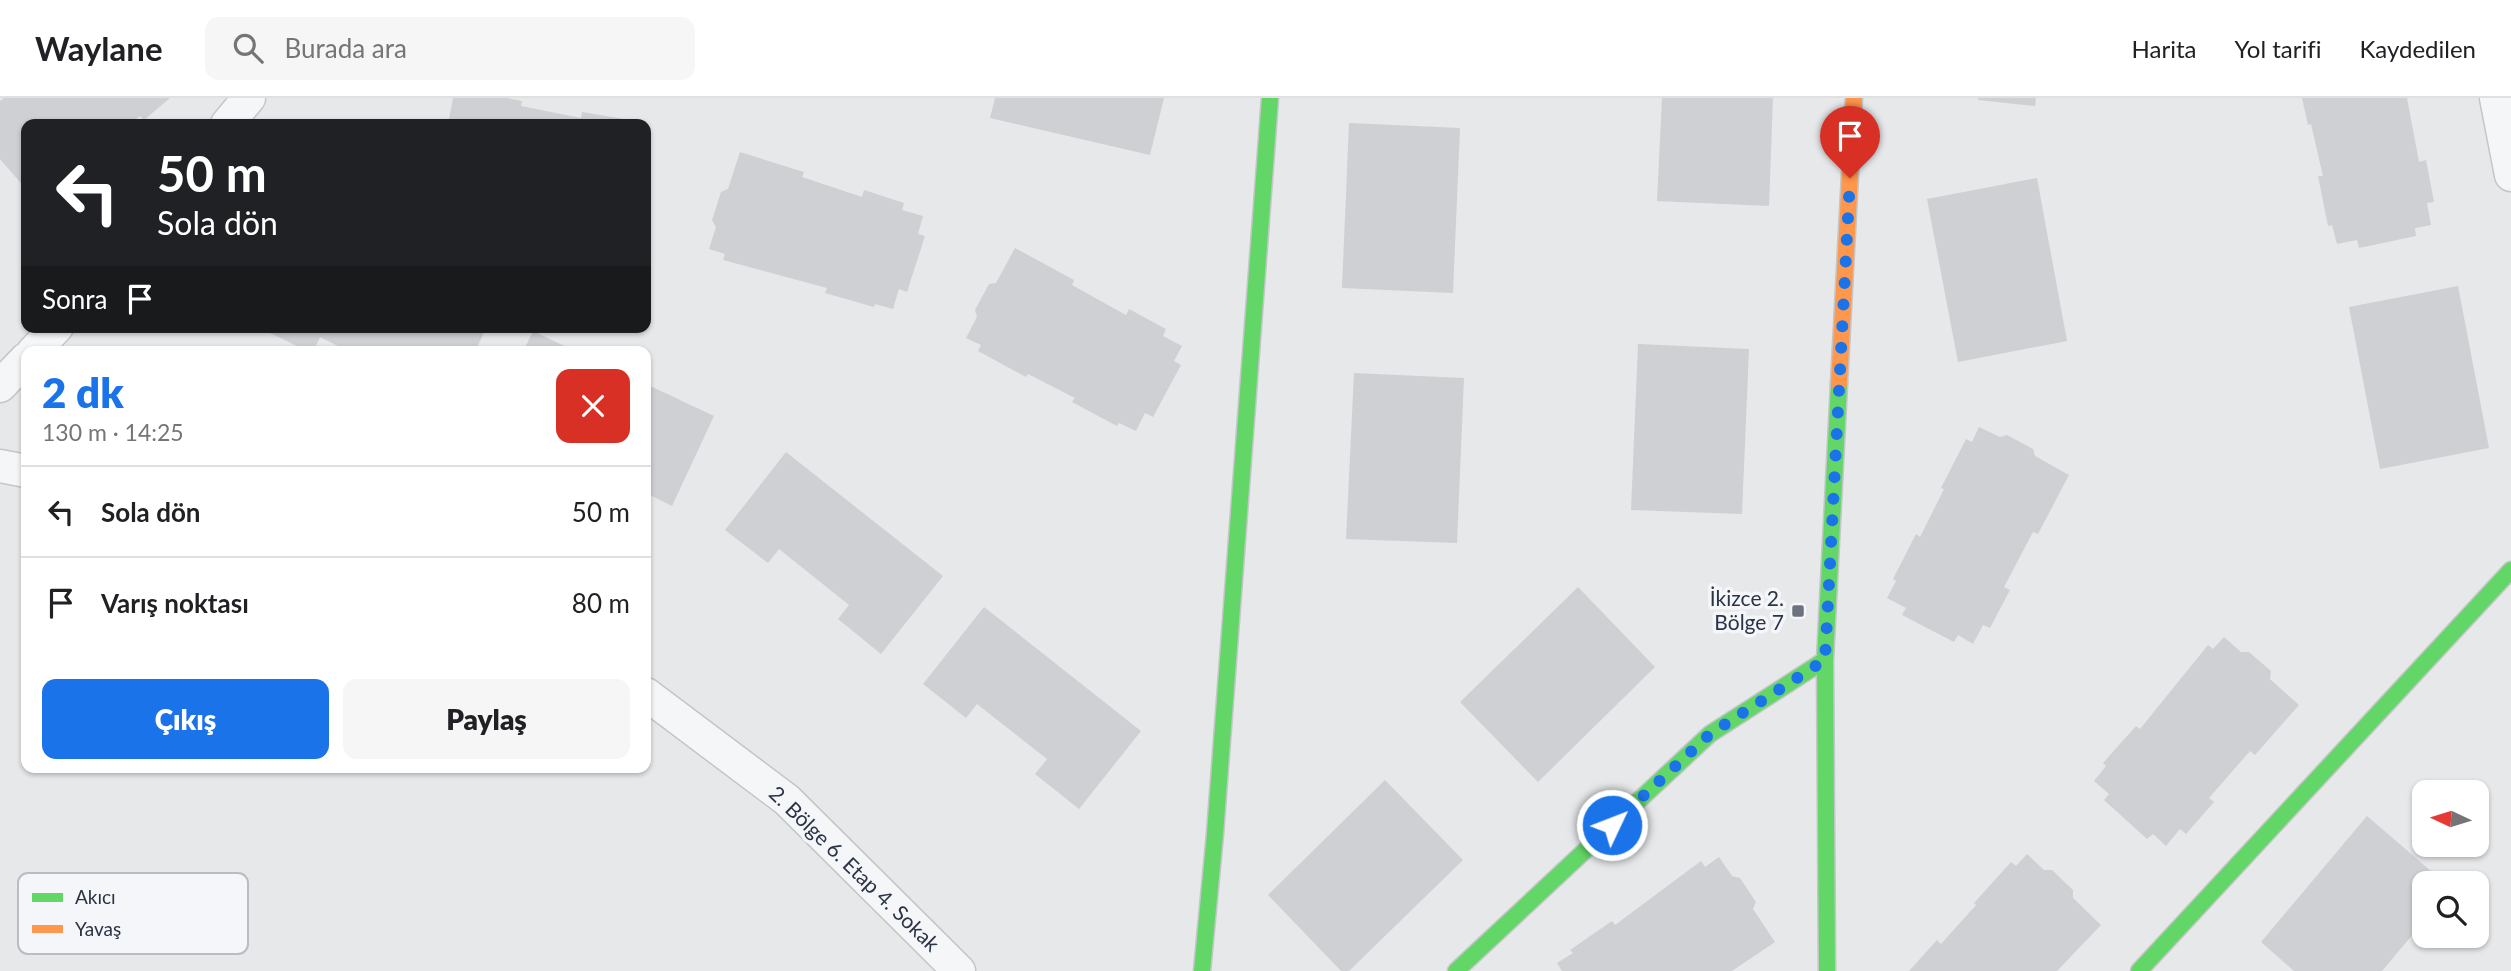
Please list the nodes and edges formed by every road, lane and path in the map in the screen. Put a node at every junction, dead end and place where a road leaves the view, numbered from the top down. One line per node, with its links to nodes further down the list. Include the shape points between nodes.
1 (249, 98): 5 (street)
2 (1270, 98): 17 (street)
3 (1854, 98): 14 (street)
4 (2496, 98): 6 (street)
5 (231, 119)
6 (2511, 175)
7 (51, 333): 8 (street)
8 (39, 346)
9 (21, 364): 10 (street)
10 (0, 386)
11 (0, 466): 12 (street)
12 (21, 470)
13 (2511, 570): 20 (street)
14 (1825, 660): 18 (street, via 1710,734); 19 (street)
15 (651, 698): 16 (street, 2. Bölge 6. Etap 4. Sokak, via 788,800)
16 (959, 971)
17 (1202, 971)
18 (1455, 971)
19 (1827, 971)
20 (2139, 971)

